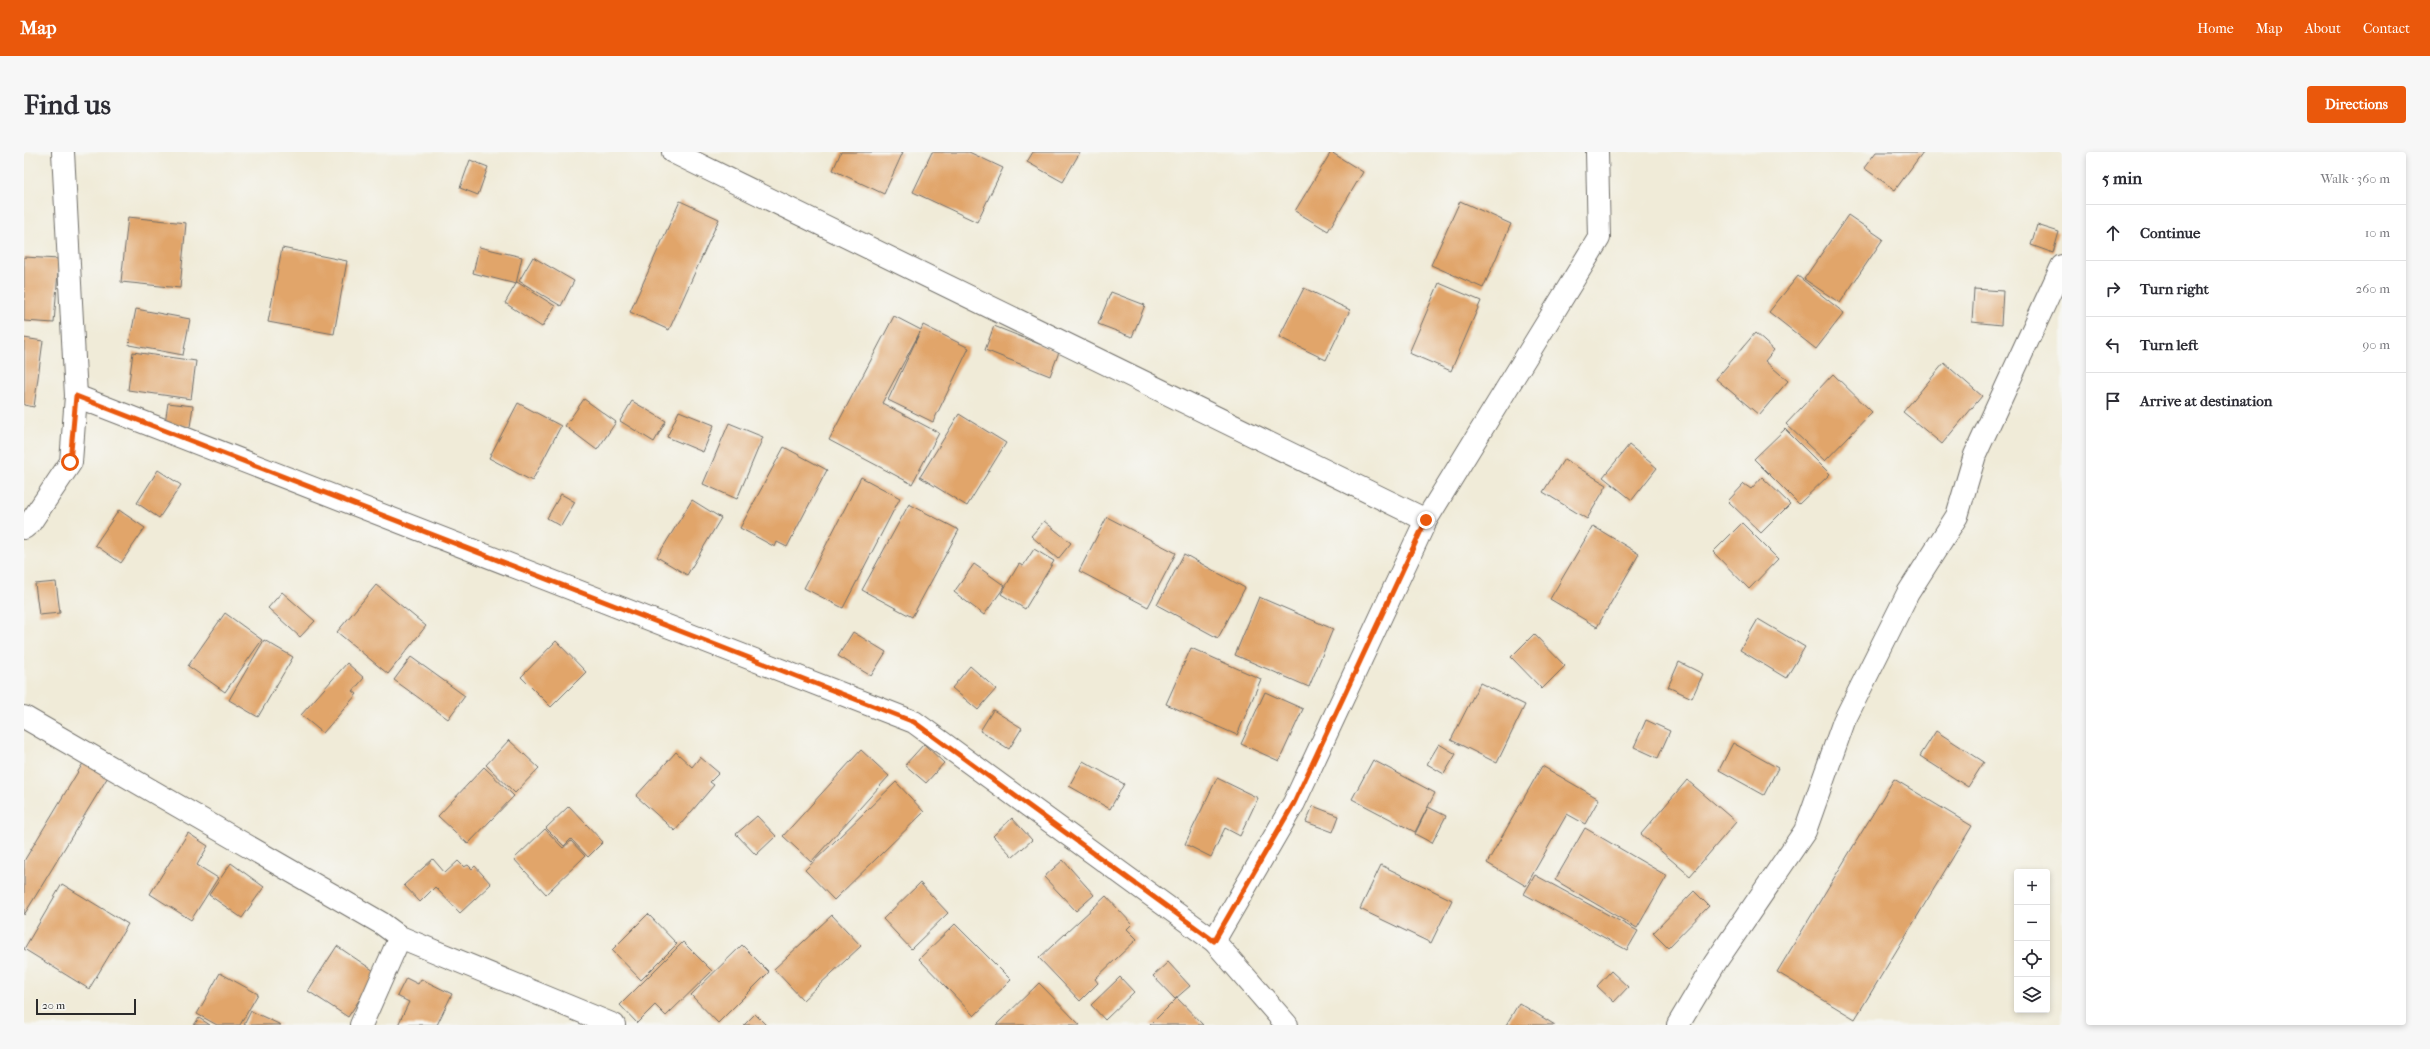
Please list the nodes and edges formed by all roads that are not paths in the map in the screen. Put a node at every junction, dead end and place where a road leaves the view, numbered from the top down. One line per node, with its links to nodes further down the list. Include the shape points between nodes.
1 (63, 152): 5 (street)
2 (673, 152): 6 (street)
3 (1597, 152): 6 (street, via 1599,238)
4 (2062, 266): 14 (street, via 1975,455 1957,516 1908,593 1844,721 1805,831 1715,963)
5 (76, 396): 7 (street, via 70,462 30,523); 10 (street, via 914,722)
6 (1426, 520): 10 (street, via 1294,803)
7 (24, 528)
8 (24, 717): 9 (street, via 374,919)
9 (400, 937): 11 (street); 12 (street)
10 (1214, 941): 13 (street)
11 (361, 1025)
12 (614, 1025)
13 (1286, 1025)
14 (1678, 1025)

